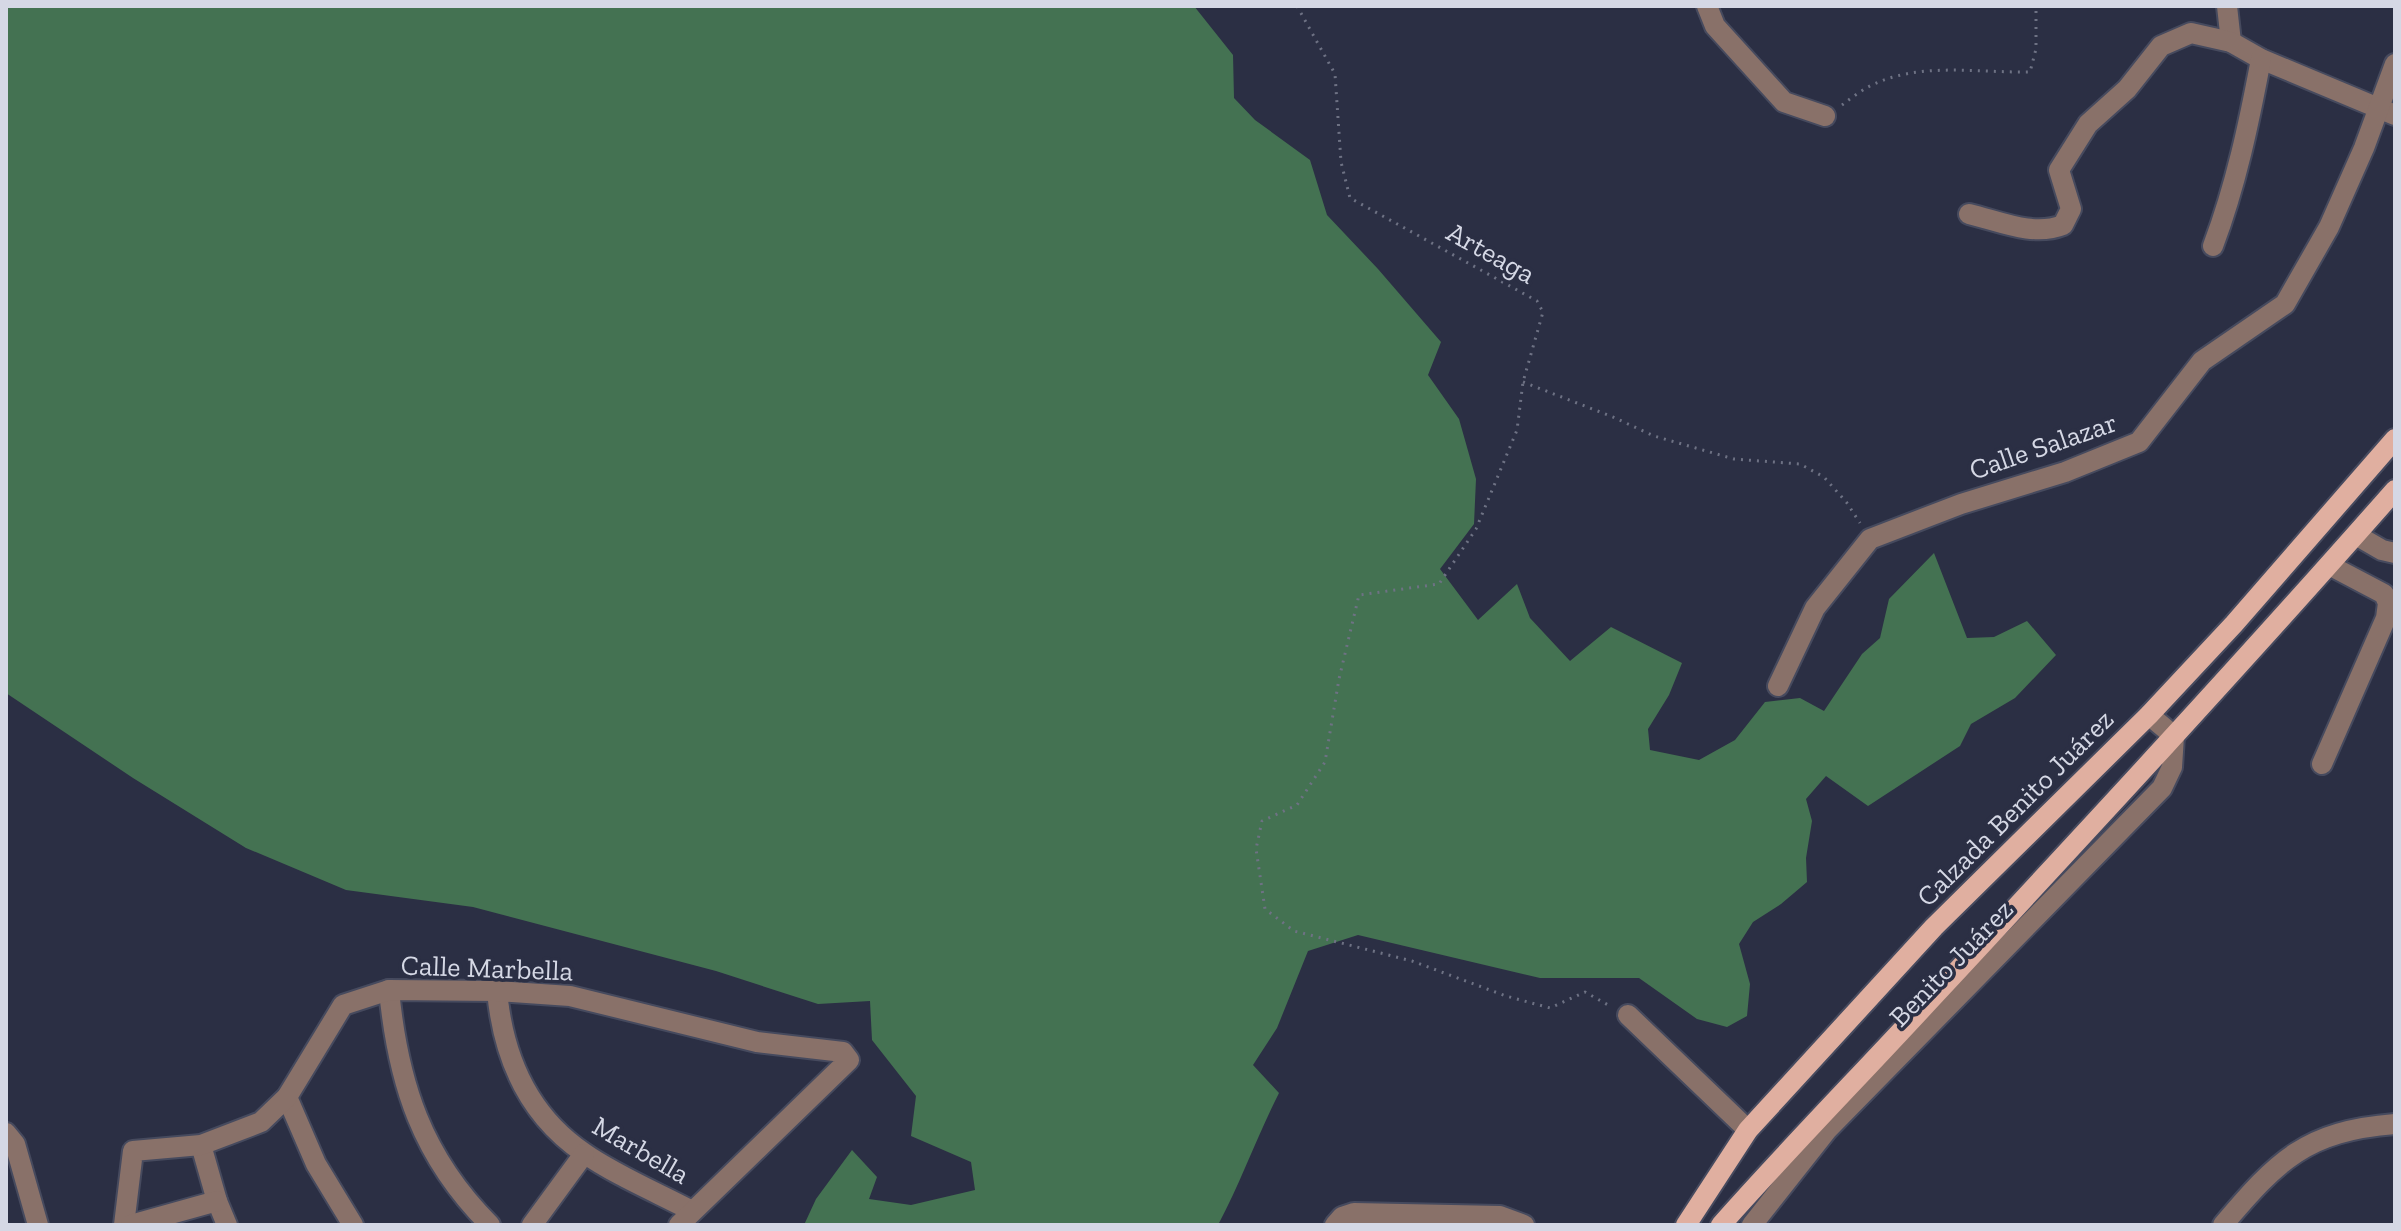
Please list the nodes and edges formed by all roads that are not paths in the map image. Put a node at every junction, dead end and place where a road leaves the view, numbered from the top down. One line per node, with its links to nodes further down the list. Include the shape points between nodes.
1 (1707, 6): 7 (street, via 1715,26 1784,102)
2 (2227, 6): 3 (street)
3 (2231, 42): 4 (street); 8 (street, via 2191,33 2161,46 2127,89 2088,124 2059,170 2071,209 2063,225 2048,231 2026,229)
4 (2261, 59): 6 (street); 9 (street, via 2244,148)
5 (2395, 64): 6 (street, Calle Salazar)
6 (2387, 111): 17 (street, Calle Salazar, via 2285,304 2202,361 2139,442 1870,539 1815,608)
7 (1825, 116)
8 (1969, 214)
9 (2213, 246)
10 (2395, 439): 15 (main road, Calzada Benito Juárez)
11 (2395, 490): 12 (main road)
12 (2356, 535): 13 (street); 14 (main road)
13 (2395, 553)
14 (2329, 565): 16 (main road); 20 (street, via 2384,594 2388,603)
15 (2234, 624): 16 (main road); 18 (main road, Calzada Benito Juárez)
16 (2258, 646): 19 (main road)
17 (1778, 686)
18 (2149, 715): 19 (street); 26 (main road, Calzada Benito Juárez, via 1934,927)
19 (2174, 736): 42 (main road); 43 (street, Benito Juárez, via 2172,767 2162,788 1827,1130)
20 (2322, 764)
21 (389, 990): 22 (street, Calle Marbella); 24 (street, Calle Marbella, via 343,1005); 38 (street, via 396,1052 424,1134 449,1177)
22 (497, 991): 29 (street, Marbella, via 508,1054 522,1085 556,1130); 31 (street, Calle Marbella, via 570,996 757,1042 843,1052 849,1060)
23 (1628, 1015): 26 (street)
24 (287, 1097): 28 (street, Calle Marbella, via 261,1122); 37 (street, via 316,1164)
25 (2395, 1124): 44 (street, via 2332,1135 2302,1147 2263,1178)
26 (1748, 1130): 32 (main road, Calzada Benito Juárez)
27 (6, 1133): 33 (street, via 15,1144)
28 (201, 1145): 30 (street); 34 (street, Calle Marbella, via 133,1151)
29 (584, 1154): 31 (street, Marbella); 39 (street)
30 (217, 1201): 35 (street); 36 (street)
31 (686, 1218)
32 (1687, 1222)
33 (38, 1225)
34 (124, 1225)
35 (131, 1225)
36 (227, 1225)
37 (353, 1225)
38 (490, 1225)
39 (532, 1225)
40 (1335, 1225): 41 (street, via 1354,1213 1500,1216)
41 (1524, 1225)
42 (1721, 1225)
43 (1752, 1225)
44 (2223, 1225)

